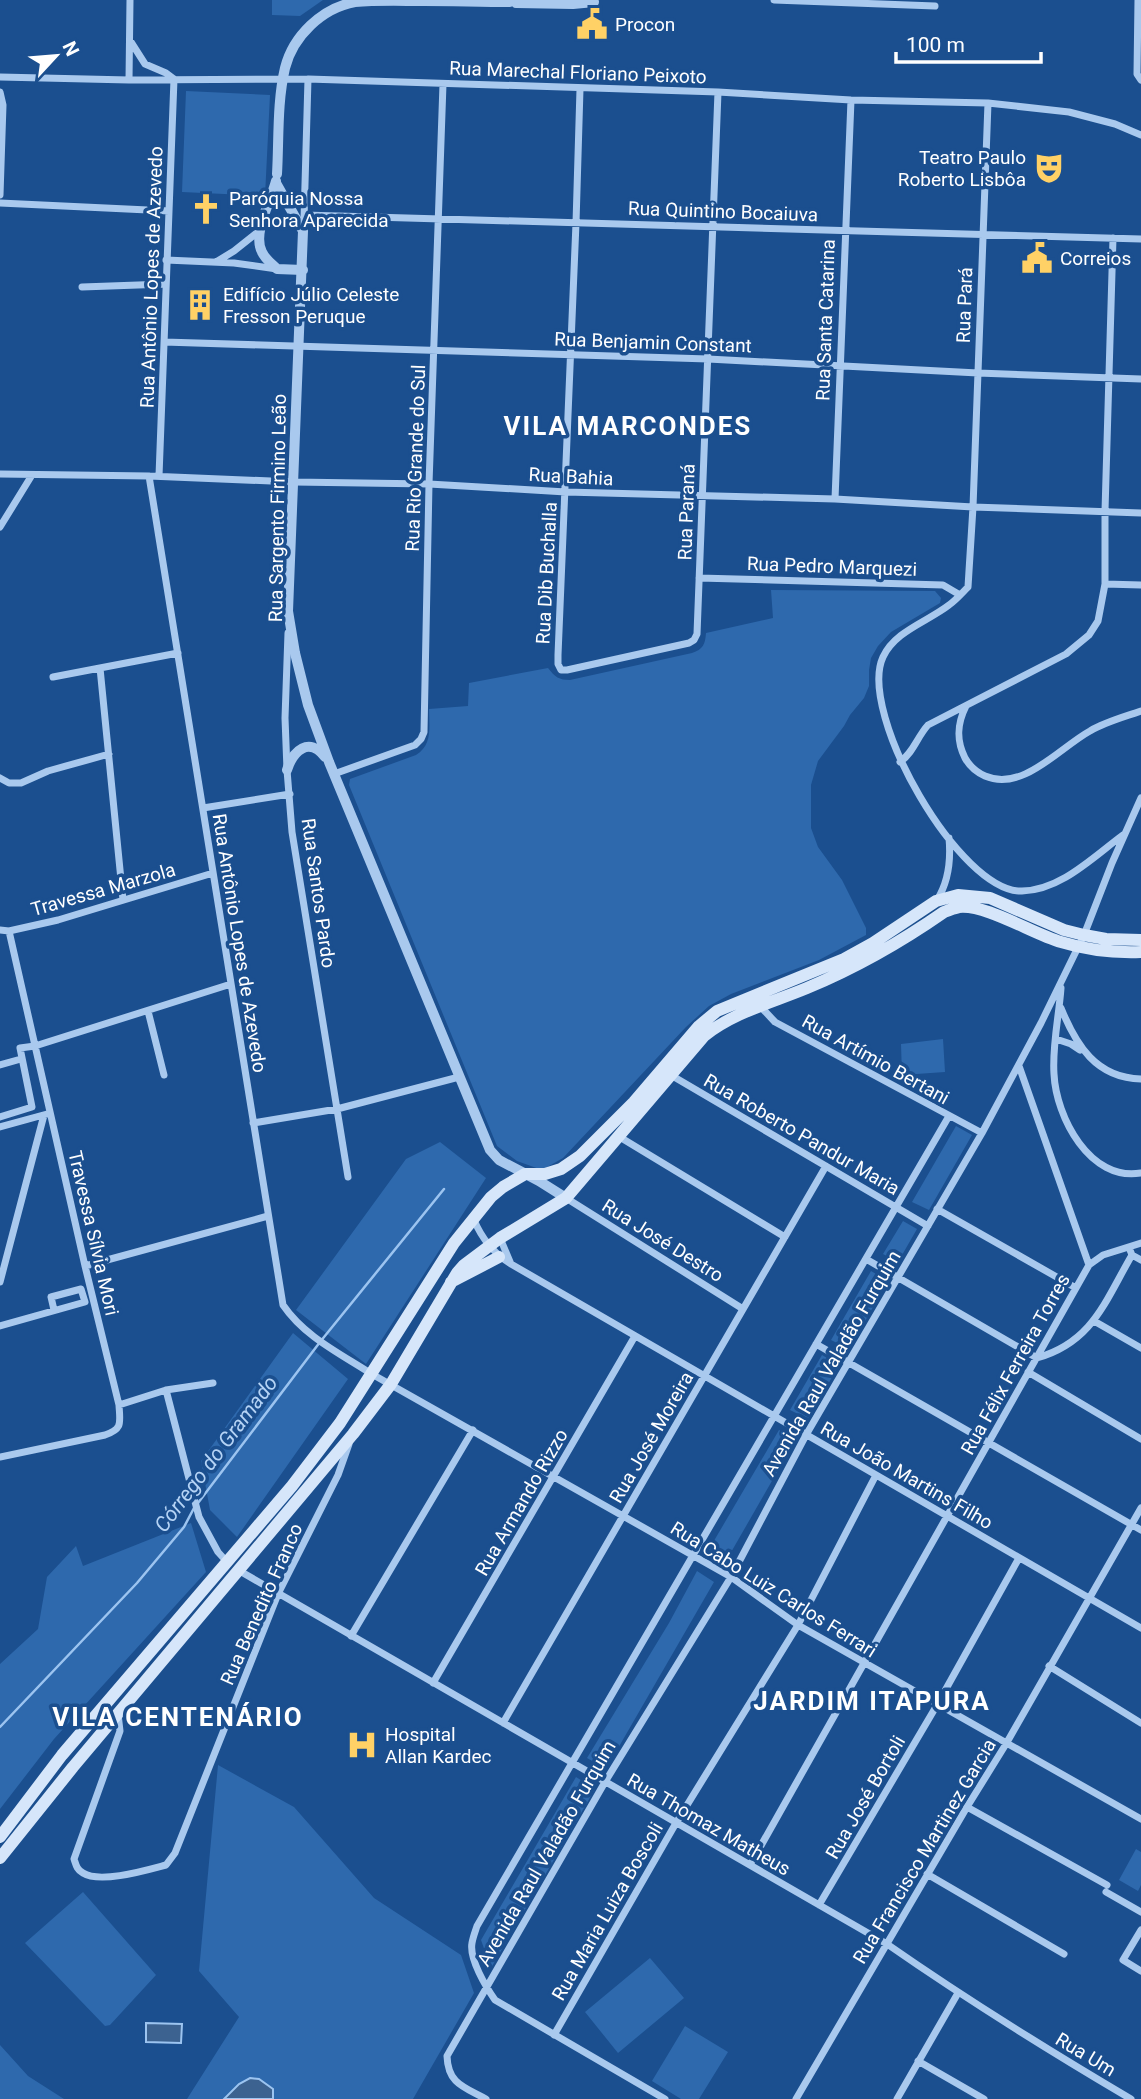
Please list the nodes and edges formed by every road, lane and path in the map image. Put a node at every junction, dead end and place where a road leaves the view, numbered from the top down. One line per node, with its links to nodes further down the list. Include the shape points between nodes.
1 (130, 0): 8 (street)
2 (774, 0): 7 (street)
3 (1138, 0): 15 (street, via 1137,74)
4 (595, 1): 6 (street)
5 (518, 2): 6 (street); 23 (street, bridge, via 377,0 340,6 321,17 291,49 285,68)
6 (580, 2)
7 (935, 6)
8 (130, 38): 12 (street); 13 (street, via 145,64)
9 (0, 71): 11 (street)
10 (0, 77): 11 (street, Rua Marechal Floriano Peixoto)
11 (10, 78): 12 (street, Rua Marechal Floriano Peixoto)
12 (129, 79): 13 (street, Rua Marechal Floriano Peixoto)
13 (174, 79): 14 (street, Rua Marechal Floriano Peixoto); 26 (street, Rua Antônio Lopes de Azevedo)
14 (308, 79): 16 (street, Rua Marechal Floriano Peixoto); 27 (street, Rua Sargento Firmino Leão)
15 (1141, 80)
16 (443, 83): 17 (street, Rua Marechal Floriano Peixoto); 28 (street, Rua Rio Grande do Sul)
17 (580, 89): 19 (street, Rua Marechal Floriano Peixoto); 29 (street, Rua Dib Buchalla)
18 (0, 92): 24 (street)
19 (718, 92): 20 (street, Rua Marechal Floriano Peixoto); 30 (street, Rua Paraná)
20 (851, 100): 21 (street, Rua Marechal Floriano Peixoto); 33 (street, Rua Santa Catarina)
21 (988, 103): 22 (street, Rua Marechal Floriano Peixoto, via 1069,112); 34 (street, Rua Pará)
22 (1141, 135)
23 (276, 178): 31 (street); 32 (street)
24 (0, 195)
25 (0, 203): 26 (street)
26 (169, 211): 37 (street, Rua Antônio Lopes de Azevedo)
27 (304, 215): 28 (street, Rua Quintino Bocaiuva); 32 (street, Rua Sargento Firmino Leão)
28 (439, 219): 29 (street, Rua Quintino Bocaiuva); 45 (street, Rua Rio Grande do Sul)
29 (576, 223): 30 (street, Rua Quintino Bocaiuva); 46 (street, Rua Dib Buchalla)
30 (712, 227): 33 (street, Rua Quintino Bocaiuva); 47 (street, Rua Paraná)
31 (259, 231): 38 (street); 39 (street, via 260,248)
32 (303, 231): 40 (street, Rua Sargento Firmino Leão)
33 (845, 231): 34 (street, Rua Quintino Bocaiuva); 48 (street, Rua Santa Catarina)
34 (982, 234): 35 (street, Rua Quintino Bocaiuva); 49 (street, Rua Pará)
35 (1113, 238): 36 (street, Rua Quintino Bocaiuva); 50 (street)
36 (1141, 239)
37 (166, 260): 38 (street); 41 (street, Rua Antônio Lopes de Azevedo)
38 (215, 262): 39 (street)
39 (277, 269): 40 (street)
40 (303, 270): 44 (street, Rua Sargento Firmino Leão)
41 (166, 284): 42 (street); 43 (street, Rua Antônio Lopes de Azevedo)
42 (82, 287)
43 (164, 342): 44 (street, Rua Benjamin Constant); 55 (street, Rua Antônio Lopes de Azevedo)
44 (299, 346): 45 (street, Rua Benjamin Constant); 56 (street, Rua Sargento Firmino Leão)
45 (433, 350): 46 (street, Rua Benjamin Constant); 57 (street, Rua Rio Grande do Sul)
46 (571, 355): 47 (street, Rua Benjamin Constant); 58 (street, Rua Dib Buchalla)
47 (708, 359): 48 (street, Rua Benjamin Constant); 59 (street, Rua Paraná)
48 (839, 366): 49 (street, Rua Benjamin Constant); 60 (street, Rua Santa Catarina)
49 (978, 373): 50 (street, Rua Benjamin Constant); 61 (street, Rua Pará)
50 (1109, 378): 51 (street, Rua Benjamin Constant); 62 (street)
51 (1141, 379)
52 (0, 474): 53 (street, Rua Bahia)
53 (32, 475): 54 (street, Rua Bahia); 64 (street)
54 (149, 476): 55 (street, Rua Bahia); 71 (street, Rua Antônio Lopes de Azevedo)
55 (159, 476): 56 (street, Rua Bahia)
56 (294, 482): 57 (street, Rua Bahia); 69 (street, Rua Sargento Firmino Leão)
57 (429, 484): 58 (street, Rua Bahia); 80 (street, Rua Rio Grande do Sul, via 424,732 415,745)
58 (566, 492): 59 (street, Rua Bahia); 70 (street, Rua Dib Buchalla, via 561,670)
59 (703, 496): 60 (street, Rua Bahia); 65 (street, Rua Paraná)
60 (835, 499): 61 (street, Rua Bahia)
61 (973, 507): 62 (street, Rua Bahia); 68 (street, Rua Pará, via 968,587)
62 (1105, 511): 63 (street, Rua Bahia); 66 (street)
63 (1141, 513)
64 (0, 527)
65 (699, 578): 68 (street, Rua Pedro Marquezi, via 943,585); 70 (street, Rua Paraná)
66 (1105, 584): 67 (street); 74 (street, via 1098,621 1089,635 1066,654)
67 (1141, 585)
68 (960, 595): 77 (street, via 894,639 882,658 880,696)
69 (288, 611): 78 (street, Rua Sargento Firmino Leão, via 308,705); 79 (street, Rua Santos Pardo)
70 (694, 640)
71 (178, 653): 72 (street); 84 (street, Rua Antônio Lopes de Azevedo)
72 (100, 668): 73 (street); 76 (street)
73 (53, 677)
74 (967, 706): 75 (street, via 958,734 964,757 976,772 999,780 1024,776 1091,730); 77 (street, via 928,724 908,757)
75 (1141, 711)
76 (109, 754): 81 (street, via 22,783); 89 (street)
77 (900, 761): 86 (street)
78 (329, 762): 79 (street, via 309,747 292,755); 80 (street, Rua Sargento Firmino Leão)
79 (287, 770): 82 (street, Rua Santos Pardo)
80 (334, 774): 111 (street, Rua Sargento Firmino Leão)
81 (0, 778)
82 (290, 794): 84 (street); 113 (street, Rua Santos Pardo, via 292,832)
83 (1140, 800): 85 (street, Avenida Raul Valadão Furquim)
84 (203, 808): 87 (street, Rua Antônio Lopes de Azevedo)
85 (1124, 835): 88 (street, via 1054,884); 96 (street, Avenida Raul Valadão Furquim)
86 (948, 837): 88 (street, via 982,873); 91 (street, via 949,868 943,892)
87 (213, 873): 89 (street, Travessa Marzola); 98 (street, Rua Antônio Lopes de Azevedo)
88 (1009, 890): 92 (street)
89 (123, 900): 94 (street, Travessa Marzola, via 58,920)
90 (972, 901): 91 (main road, via 958,895); 92 (main road, via 990,898); 93 (main road); 96 (main road, via 1057,941)
91 (933, 903): 93 (main road); 109 (main road, via 844,959 717,1011 699,1026)
92 (1008, 906): 96 (main road)
93 (937, 917): 101 (main road, via 846,970)
94 (4, 930): 104 (street, Travessa Sílvia Mori)
95 (1141, 940): 96 (main road)
96 (1081, 941): 97 (main road, via 1102,951); 99 (street, Avenida Raul Valadão Furquim)
97 (1141, 952)
98 (231, 984): 102 (street); 117 (street, Rua Antônio Lopes de Azevedo)
99 (1061, 984): 100 (street); 108 (street, Avenida Raul Valadão Furquim)
100 (1060, 1004): 103 (street); 105 (street)
101 (760, 1006): 109 (main road, via 719,1025); 115 (street, Rua Artímio Bertani, via 775,1022)
102 (148, 1012): 104 (street); 110 (street)
103 (1056, 1039): 105 (street); 123 (street, via 1054,1076 1062,1110 1083,1148 1107,1168)
104 (36, 1046): 106 (street, via 20,1048); 114 (street, Travessa Sílvia Mori)
105 (1088, 1057): 112 (street, via 1111,1072)
106 (21, 1059): 107 (street); 116 (street, via 32,1108)
107 (0, 1065)
108 (1019, 1066): 120 (street, Avenida Raul Valadão Furquim); 141 (street, Rua Félix Ferreira Torres)
109 (666, 1072): 119 (main road); 121 (main road); 122 (street, Rua Roberto Pandur Maria)
110 (164, 1075)
111 (458, 1077): 113 (street); 124 (street, Rua Sargento Firmino Leão, via 490,1150)
112 (1141, 1079)
113 (337, 1109): 117 (street); 125 (street, Rua Santos Pardo)
114 (47, 1114): 118 (street); 142 (street, Travessa Sílvia Mori); 144 (street)
115 (949, 1116): 120 (street, Rua Artímio Bertani); 127 (street, Avenida Raul Valadão Furquim)
116 (0, 1117)
117 (253, 1123): 129 (street, Rua Antônio Lopes de Azevedo)
118 (0, 1127)
119 (608, 1128): 121 (street); 124 (main road, via 562,1169)
120 (982, 1133): 128 (street, Avenida Raul Valadão Furquim)
121 (619, 1137): 126 (main road); 132 (street)
122 (826, 1166): 127 (street, Rua Roberto Pandur Maria); 132 (street, Rua José Moreira)
123 (1141, 1173)
124 (525, 1174): 126 (street, Rua Sargento Firmino Leão); 130 (main road, via 491,1197)
125 (348, 1177)
126 (566, 1198): 133 (main road); 147 (street, Rua José Destro)
127 (896, 1207): 131 (street, Rua Roberto Pandur Maria); 138 (street, Avenida Raul Valadão Furquim)
128 (937, 1209): 131 (street, Avenida Raul Valadão Furquim); 146 (street)
129 (268, 1216): 142 (street); 157 (street, Rua Antônio Lopes de Azevedo, via 283,1305 293,1320 320,1342)
130 (474, 1220): 135 (street, Rua João Martins Filho); 157 (main road, via 454,1243)
131 (928, 1226): 143 (street, Avenida Raul Valadão Furquim)
132 (785, 1237): 147 (street, Rua José Moreira)
133 (500, 1238): 135 (main road); 140 (street)
134 (1141, 1243): 136 (street)
135 (489, 1246): 137 (street, Rua João Martins Filho); 145 (main road, via 464,1265)
136 (1130, 1250): 139 (street); 141 (street, via 1103,1255); 149 (street)
137 (499, 1256): 140 (street, Rua João Martins Filho); 145 (main road)
138 (866, 1259): 143 (street); 152 (street, Avenida Raul Valadão Furquim)
139 (1141, 1260)
140 (511, 1264): 151 (street, Rua João Martins Filho)
141 (1089, 1265): 146 (street, Rua Félix Ferreira Torres)
142 (85, 1266): 162 (street, Travessa Sílvia Mori)
143 (898, 1278): 154 (street); 155 (street, Avenida Raul Valadão Furquim)
144 (0, 1282)
145 (451, 1283): 160 (main road)
146 (1076, 1288): 154 (street, Rua Félix Ferreira Torres)
147 (743, 1309): 158 (street, Rua José Moreira)
148 (54, 1310): 148 (street, via 85,1302 81,1289 51,1297); 150 (street)
149 (1094, 1321): 153 (street); 154 (street, via 1081,1336 1054,1353)
150 (0, 1326)
151 (635, 1336): 158 (street, Rua João Martins Filho); 172 (street, Rua Armando Rizzo)
152 (816, 1344): 155 (street); 163 (street, Avenida Raul Valadão Furquim)
153 (1141, 1348)
154 (1037, 1357): 156 (street, Rua Félix Ferreira Torres)
155 (848, 1362): 167 (street, Avenida Raul Valadão Furquim); 169 (street)
156 (1028, 1372): 168 (street); 169 (street, Rua Félix Ferreira Torres)
157 (370, 1373): 160 (street, Rua Antônio Lopes de Azevedo); 164 (main road)
158 (704, 1376): 163 (street, Rua João Martins Filho); 174 (street, Rua José Moreira)
159 (213, 1383): 161 (street)
160 (391, 1384): 165 (street, Rua Cabo Luiz Carlos Ferrari); 166 (main road)
161 (166, 1391): 162 (street); 180 (street, Rua Thomaz Matheus, via 199,1517)
162 (118, 1405): 170 (street, Travessa Sílvia Mori, via 118,1428 105,1435)
163 (774, 1416): 167 (street, Rua João Martins Filho); 178 (street, Avenida Raul Valadão Furquim)
164 (340, 1423): 166 (main road); 180 (main road)
165 (473, 1430): 172 (street, Rua Cabo Luiz Carlos Ferrari); 187 (street)
166 (353, 1434): 181 (main road); 183 (street, Rua Benedito Franco, via 338,1475)
167 (806, 1435): 171 (street, Rua João Martins Filho); 182 (street, Avenida Raul Valadão Furquim)
168 (1141, 1439)
169 (989, 1443): 175 (street, Rua Félix Ferreira Torres); 176 (street)
170 (0, 1457)
171 (876, 1475): 175 (street, Rua João Martins Filho); 185 (street, Rua Maria Luiza Boscoli)
172 (555, 1476): 174 (street, Rua Cabo Luiz Carlos Ferrari); 190 (street, Rua Armando Rizzo)
173 (1141, 1508): 176 (street, Rua Francisco Martinez Garcia)
174 (623, 1516): 178 (street, Rua Cabo Luiz Carlos Ferrari); 193 (street, Rua José Moreira)
175 (947, 1516): 179 (street, Rua João Martins Filho); 188 (street, Rua Félix Ferreira Torres)
176 (1132, 1524): 177 (street); 184 (street, Rua Francisco Martinez Garcia)
177 (1141, 1530)
178 (692, 1555): 182 (street, Rua Cabo Luiz Carlos Ferrari); 196 (street, Avenida Raul Valadão Furquim)
179 (1019, 1558): 184 (street, Rua João Martins Filho); 191 (street, Rua José Bortoli)
180 (227, 1562): 181 (street, Rua Thomaz Matheus); 201 (main road, via 62,1755)
181 (239, 1572): 183 (street, Rua Thomaz Matheus); 192 (main road)
182 (731, 1577): 185 (street, Rua Cabo Luiz Carlos Ferrari); 197 (street, Avenida Raul Valadão Furquim)
183 (278, 1594): 187 (street, Rua Thomaz Matheus); 192 (street, Rua Benedito Franco, via 175,1853 166,1865 100,1878 85,1875 74,1859 120,1731)
184 (1089, 1598): 186 (street, Rua João Martins Filho); 189 (street, Rua Francisco Martinez Garcia)
185 (797, 1625): 188 (street, Rua Cabo Luiz Carlos Ferrari); 200 (street, Rua Maria Luiza Boscoli)
186 (1141, 1628)
187 (351, 1636): 190 (street, Rua Thomaz Matheus)
188 (865, 1664): 191 (street, Rua Cabo Luiz Carlos Ferrari); 203 (street, Rua Félix Ferreira Torres)
189 (1049, 1666): 194 (street); 195 (street, Rua Francisco Martinez Garcia)
190 (433, 1683): 193 (street, Rua Thomaz Matheus)
191 (937, 1705): 195 (street, Rua Cabo Luiz Carlos Ferrari); 205 (street, Rua José Bortoli)
192 (118, 1713): 202 (main road)
193 (503, 1723): 196 (street, Rua Thomaz Matheus)
194 (1141, 1723)
195 (1006, 1744): 198 (street, Rua Francisco Martinez Garcia); 199 (street, Rua Cabo Luiz Carlos Ferrari)
196 (572, 1763): 197 (street, Rua Thomaz Matheus); 211 (street, Avenida Raul Valadão Furquim, via 477,1926 472,1956)
197 (605, 1782): 200 (street, Rua Thomaz Matheus); 211 (street, Avenida Raul Valadão Furquim)
198 (967, 1807): 204 (street, Rua Francisco Martinez Garcia); 206 (street)
199 (1141, 1819)
200 (676, 1823): 203 (street, Rua Thomaz Matheus); 213 (street, Rua Maria Luiza Boscoli)
201 (0, 1837)
202 (0, 1858)
203 (750, 1865): 205 (street, Rua Thomaz Matheus)
204 (928, 1874): 208 (street, Rua Francisco Martinez Garcia); 209 (street)
205 (819, 1905): 208 (street, Rua Thomaz Matheus)
206 (1141, 1912)
207 (1141, 1930): 210 (street, via 1123,1960)
208 (887, 1944): 212 (street, Rua Thomaz Matheus); 218 (street, Rua Francisco Martinez Garcia)
209 (1064, 1954)
210 (1141, 1971)
211 (486, 1987): 213 (street, via 495,2000); 216 (street, via 447,2056 453,2081)
212 (958, 1993): 214 (street, Rua Thomaz Matheus); 215 (street)
213 (554, 2035): 217 (street)
214 (1025, 2036): 221 (street, Rua Um)
215 (918, 2061): 219 (street); 220 (street)
216 (486, 2099)
217 (665, 2099)
218 (796, 2099)
219 (897, 2099)
220 (984, 2099)
221 (1131, 2099)

